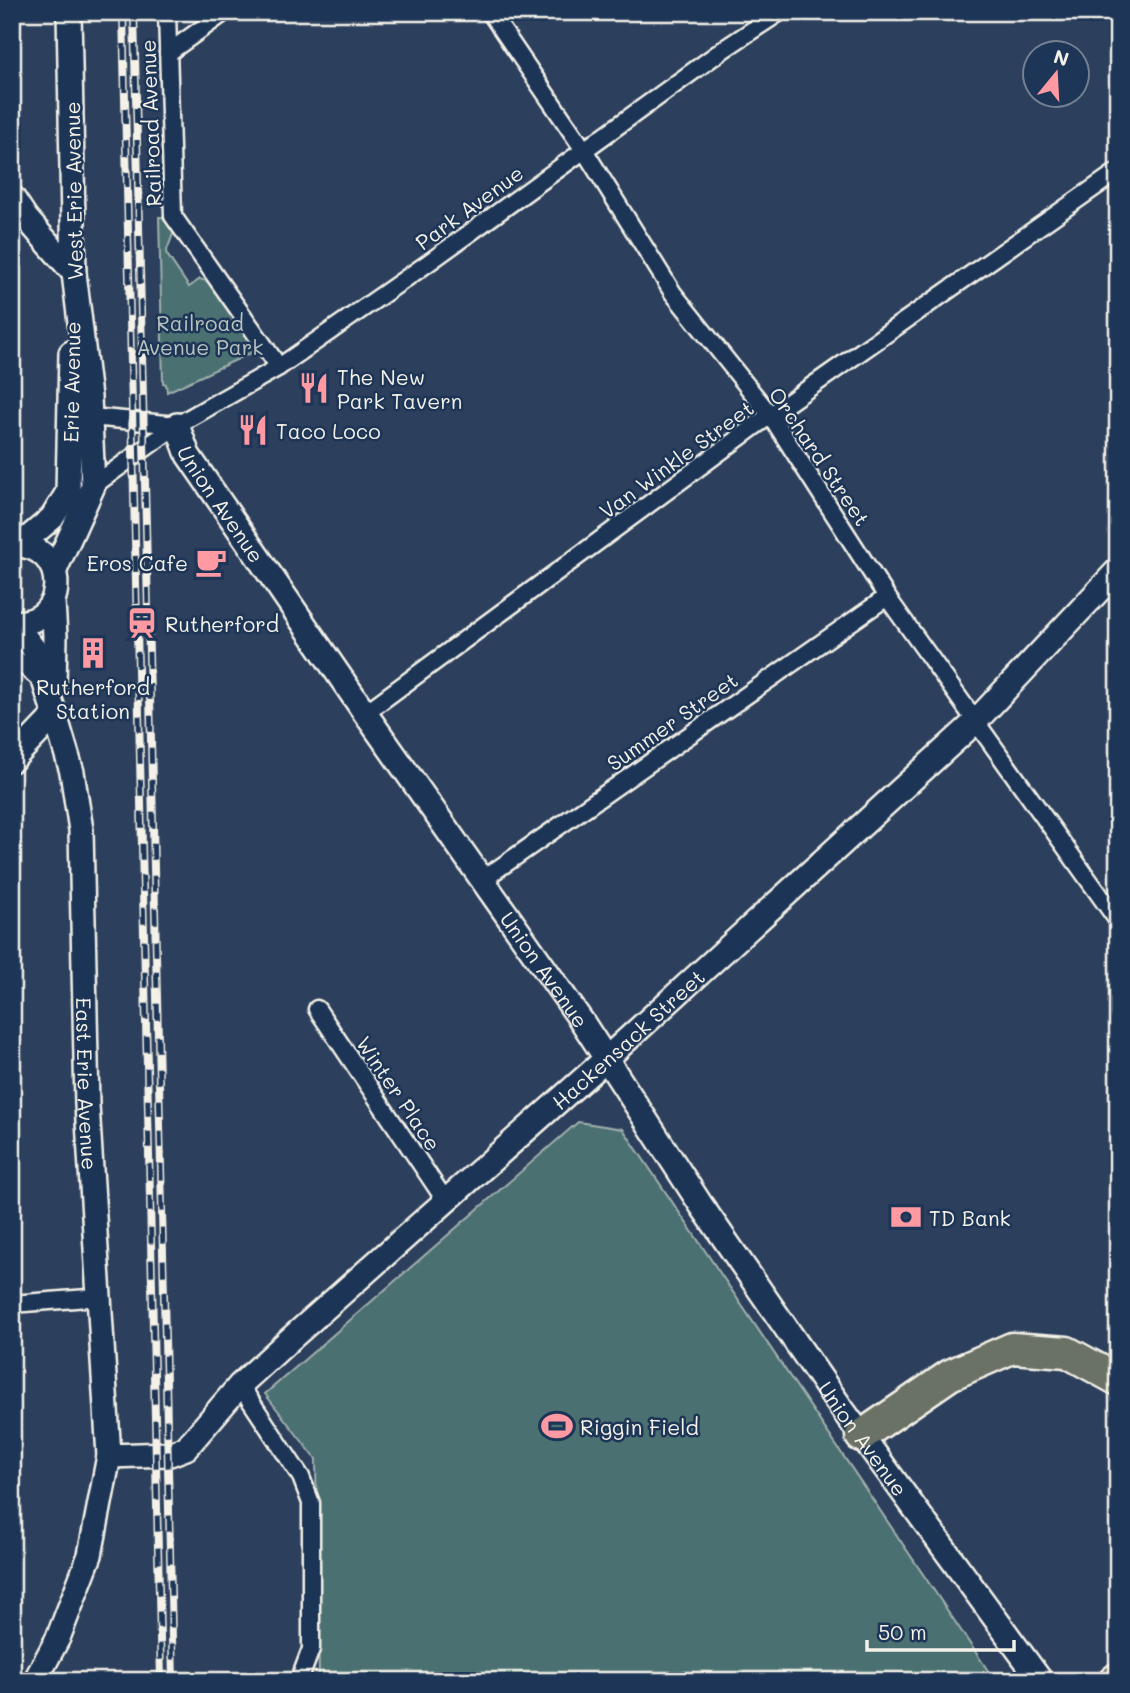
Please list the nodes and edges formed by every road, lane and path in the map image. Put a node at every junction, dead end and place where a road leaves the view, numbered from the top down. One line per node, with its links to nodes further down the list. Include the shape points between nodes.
1 (69, 12): 10 (main road, West Erie Avenue)
2 (167, 12): 6 (street, Railroad Avenue)
3 (225, 12): 6 (street)
4 (490, 12): 7 (street, Orchard Street)
5 (780, 12): 7 (street, Park Avenue)
6 (168, 53): 11 (street, Railroad Avenue, via 173,216)
7 (584, 150): 11 (street, Park Avenue); 12 (street, Orchard Street, via 673,293)
8 (1118, 171): 12 (street, Van Winkle Street)
9 (12, 197): 10 (main road)
10 (74, 273): 13 (main road, West Erie Avenue); 16 (main road, Erie Avenue, via 68,492 52,518)
11 (279, 367): 14 (street, Park Avenue)
12 (771, 416): 19 (street, Orchard Street); 24 (street, Van Winkle Street)
13 (91, 417): 14 (street); 15 (main road, West Erie Avenue)
14 (177, 425): 15 (street, Park Avenue); 24 (main road, Union Avenue, via 188,455)
15 (93, 486): 17 (main road, West Erie Avenue)
16 (16, 545): 17 (main road, via 38,550)
17 (55, 570): 20 (main road, West Erie Avenue)
18 (1118, 570): 26 (main road, Hackensack Street)
19 (887, 597): 26 (street, Orchard Street); 28 (street, Summer Street)
20 (52, 603): 21 (main road, via 36,619); 25 (main road, East Erie Avenue)
21 (13, 622): 23 (main road, East Erie Avenue, via 34,649)
22 (12, 656): 23 (street)
23 (45, 684): 25 (main road, East Erie Avenue)
24 (365, 713): 28 (main road, Union Avenue)
25 (55, 715): 27 (main road); 33 (main road, East Erie Avenue, via 72,772 81,830 87,1105)
26 (975, 722): 29 (street, Orchard Street); 31 (main road, Hackensack Street)
27 (12, 760)
28 (482, 880): 31 (main road, Union Avenue)
29 (1118, 921)
30 (317, 1009): 32 (street, Winter Place)
31 (607, 1058): 32 (main road, Hackensack Street); 37 (main road, Union Avenue, via 695,1197)
32 (445, 1200): 36 (main road, Hackensack Street)
33 (100, 1297): 34 (street); 38 (main road, East Erie Avenue)
34 (12, 1304)
35 (1118, 1380): 37 (highway, via 1067,1352 1012,1348 950,1375)
36 (240, 1385): 38 (main road, Hackensack Street, via 186,1448 170,1454); 40 (street, via 301,1478 311,1503 311,1649)
37 (861, 1436): 41 (main road, Union Avenue)
38 (109, 1456): 39 (main road, East Erie Avenue, via 90,1555 58,1639)
39 (35, 1681)
40 (299, 1681)
41 (1041, 1681)

